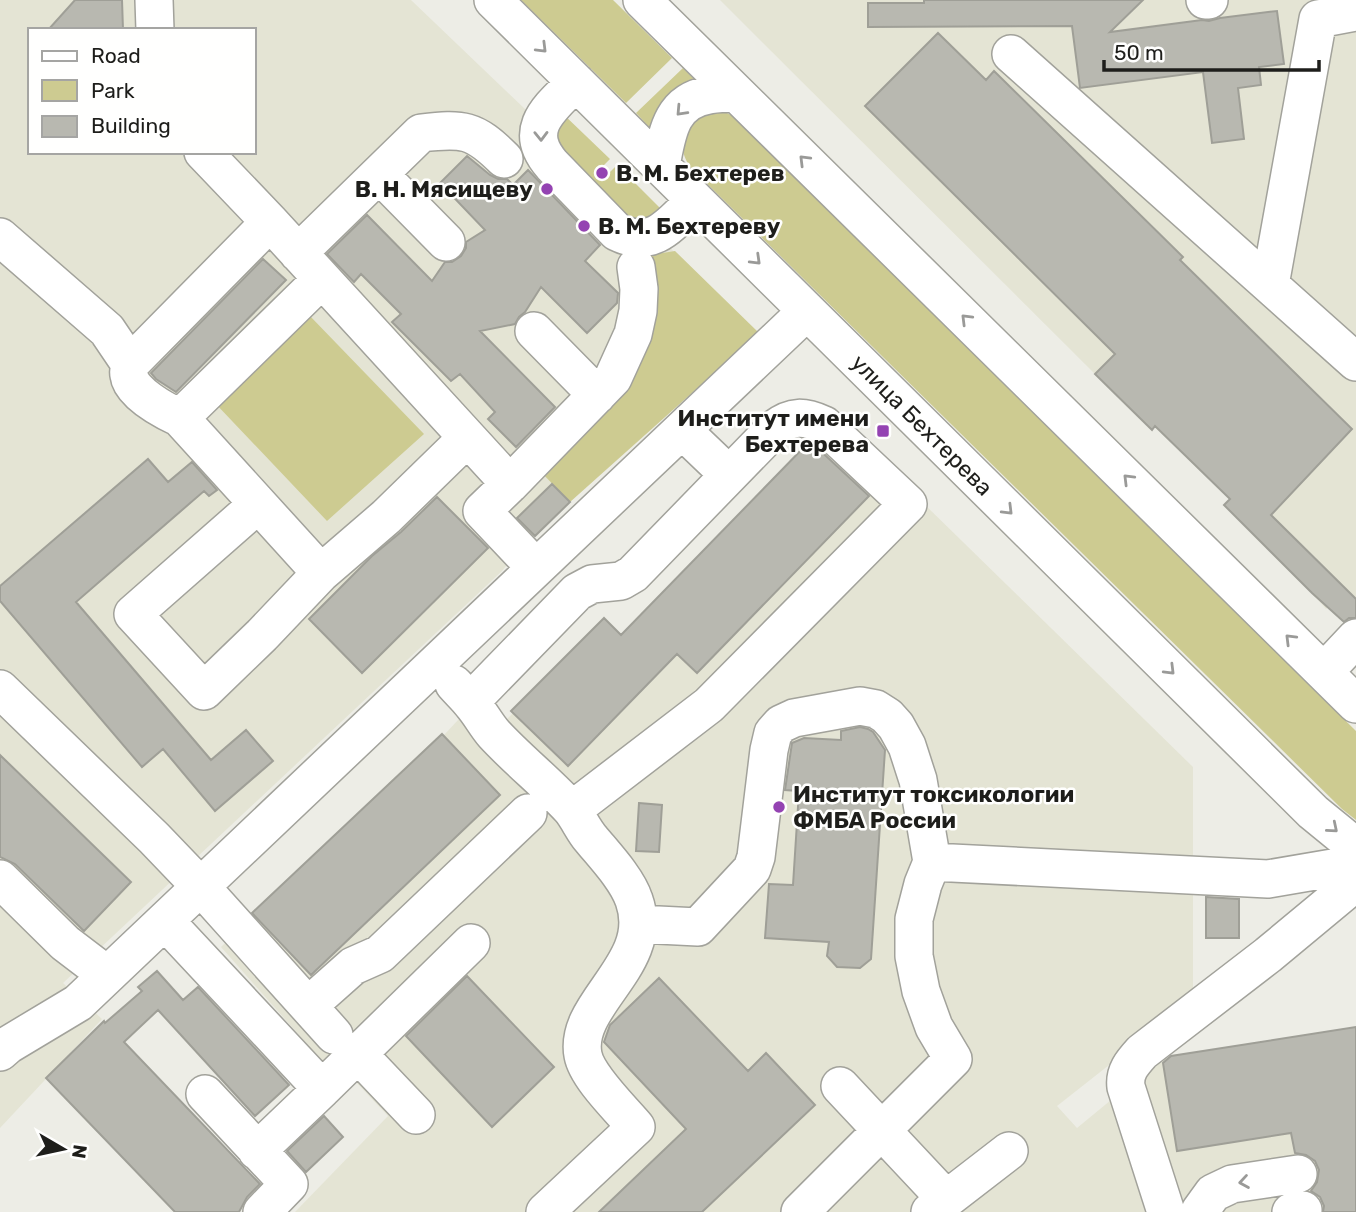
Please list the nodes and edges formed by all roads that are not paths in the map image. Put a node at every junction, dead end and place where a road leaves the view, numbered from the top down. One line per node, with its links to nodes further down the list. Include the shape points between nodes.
1 (154, 0): 6 (street)
2 (493, 0): 8 (street, улица Бехтерева, one-way to 8)
3 (642, 0): 9 (street)
4 (1309, 10): 5 (street); 20 (street)
5 (1356, 12)
6 (155, 28)
7 (1010, 54): 20 (street)
8 (576, 82): 12 (street, улица Бехтерева); 14 (street, one-way to 14, via 545,115 538,141 543,155 617,232 644,239 671,223)
9 (736, 93): 12 (street, one-way to 12, via 706,95 678,110 669,126); 36 (street, one-way to 9)
10 (205, 154): 15 (street)
11 (504, 159): 13 (street, via 485,140 466,132 421,133)
12 (661, 166): 14 (street, улица Бехтерева)
13 (379, 174): 17 (street); 18 (street)
14 (695, 200): 21 (street, улица Бехтерева, one-way to 21)
15 (270, 222): 18 (street); 24 (street)
16 (0, 237): 24 (street, via 107,330)
17 (446, 242)
18 (310, 266): 26 (street); 28 (street)
19 (636, 267): 25 (street, via 638,312 633,334 613,378)
20 (1270, 285): 23 (street)
21 (807, 311): 27 (street); 42 (street, улица Бехтерева, one-way to 42, via 1313,812)
22 (534, 331): 25 (street)
23 (1356, 362)
24 (130, 364): 26 (street, via 134,387)
25 (597, 395): 30 (street)
26 (180, 418): 31 (street)
27 (682, 430): 29 (street); 32 (street)
28 (467, 438): 30 (street); 33 (street)
29 (729, 475): 38 (street, via 633,574 577,592); 40 (street, via 785,421 812,419 908,504 709,705)
30 (510, 484): 32 (street, via 482,511)
31 (257, 505): 33 (street); 33 (street, via 133,614 204,691)
32 (537, 568): 35 (street)
33 (321, 573)
34 (1356, 638): 36 (street)
35 (435, 664): 38 (street); 47 (street)
36 (1324, 672): 39 (street)
37 (0, 689): 47 (street)
38 (471, 701): 40 (street, via 493,732)
39 (1356, 704)
40 (572, 810): 49 (street, via 634,899)
41 (528, 813): 52 (street, via 380,954 353,966)
42 (1356, 845)
43 (932, 863): 44 (street, via 1268,879); 49 (street, via 918,780 907,746 887,716 860,706 794,718 773,733 752,869 698,927); 59 (street, via 899,955 954,1059)
44 (1356, 864)
45 (0, 879): 51 (street, via 65,943)
46 (1356, 882): 67 (street, via 1132,1063 1126,1087)
47 (201, 887): 48 (street); 52 (street)
48 (165, 921): 51 (street); 56 (street)
49 (638, 924): 65 (street, via 633,950 588,1020 582,1038 590,1073 636,1127)
50 (471, 943): 54 (street)
51 (107, 975): 53 (street, via 78,1003)
52 (308, 1006): 54 (street)
53 (7, 1037)
54 (346, 1044): 56 (street); 58 (street)
55 (840, 1086): 59 (street)
56 (322, 1088): 60 (street)
57 (205, 1094): 60 (street)
58 (416, 1115)
59 (882, 1130): 63 (street); 66 (street)
60 (257, 1151): 64 (street, via 289,1184)
61 (1009, 1151): 63 (street)
62 (1298, 1174): 67 (street, one-way to 67, via 1232,1184)
63 (938, 1206)
64 (262, 1212)
65 (545, 1212)
66 (800, 1212)
67 (1184, 1212)

